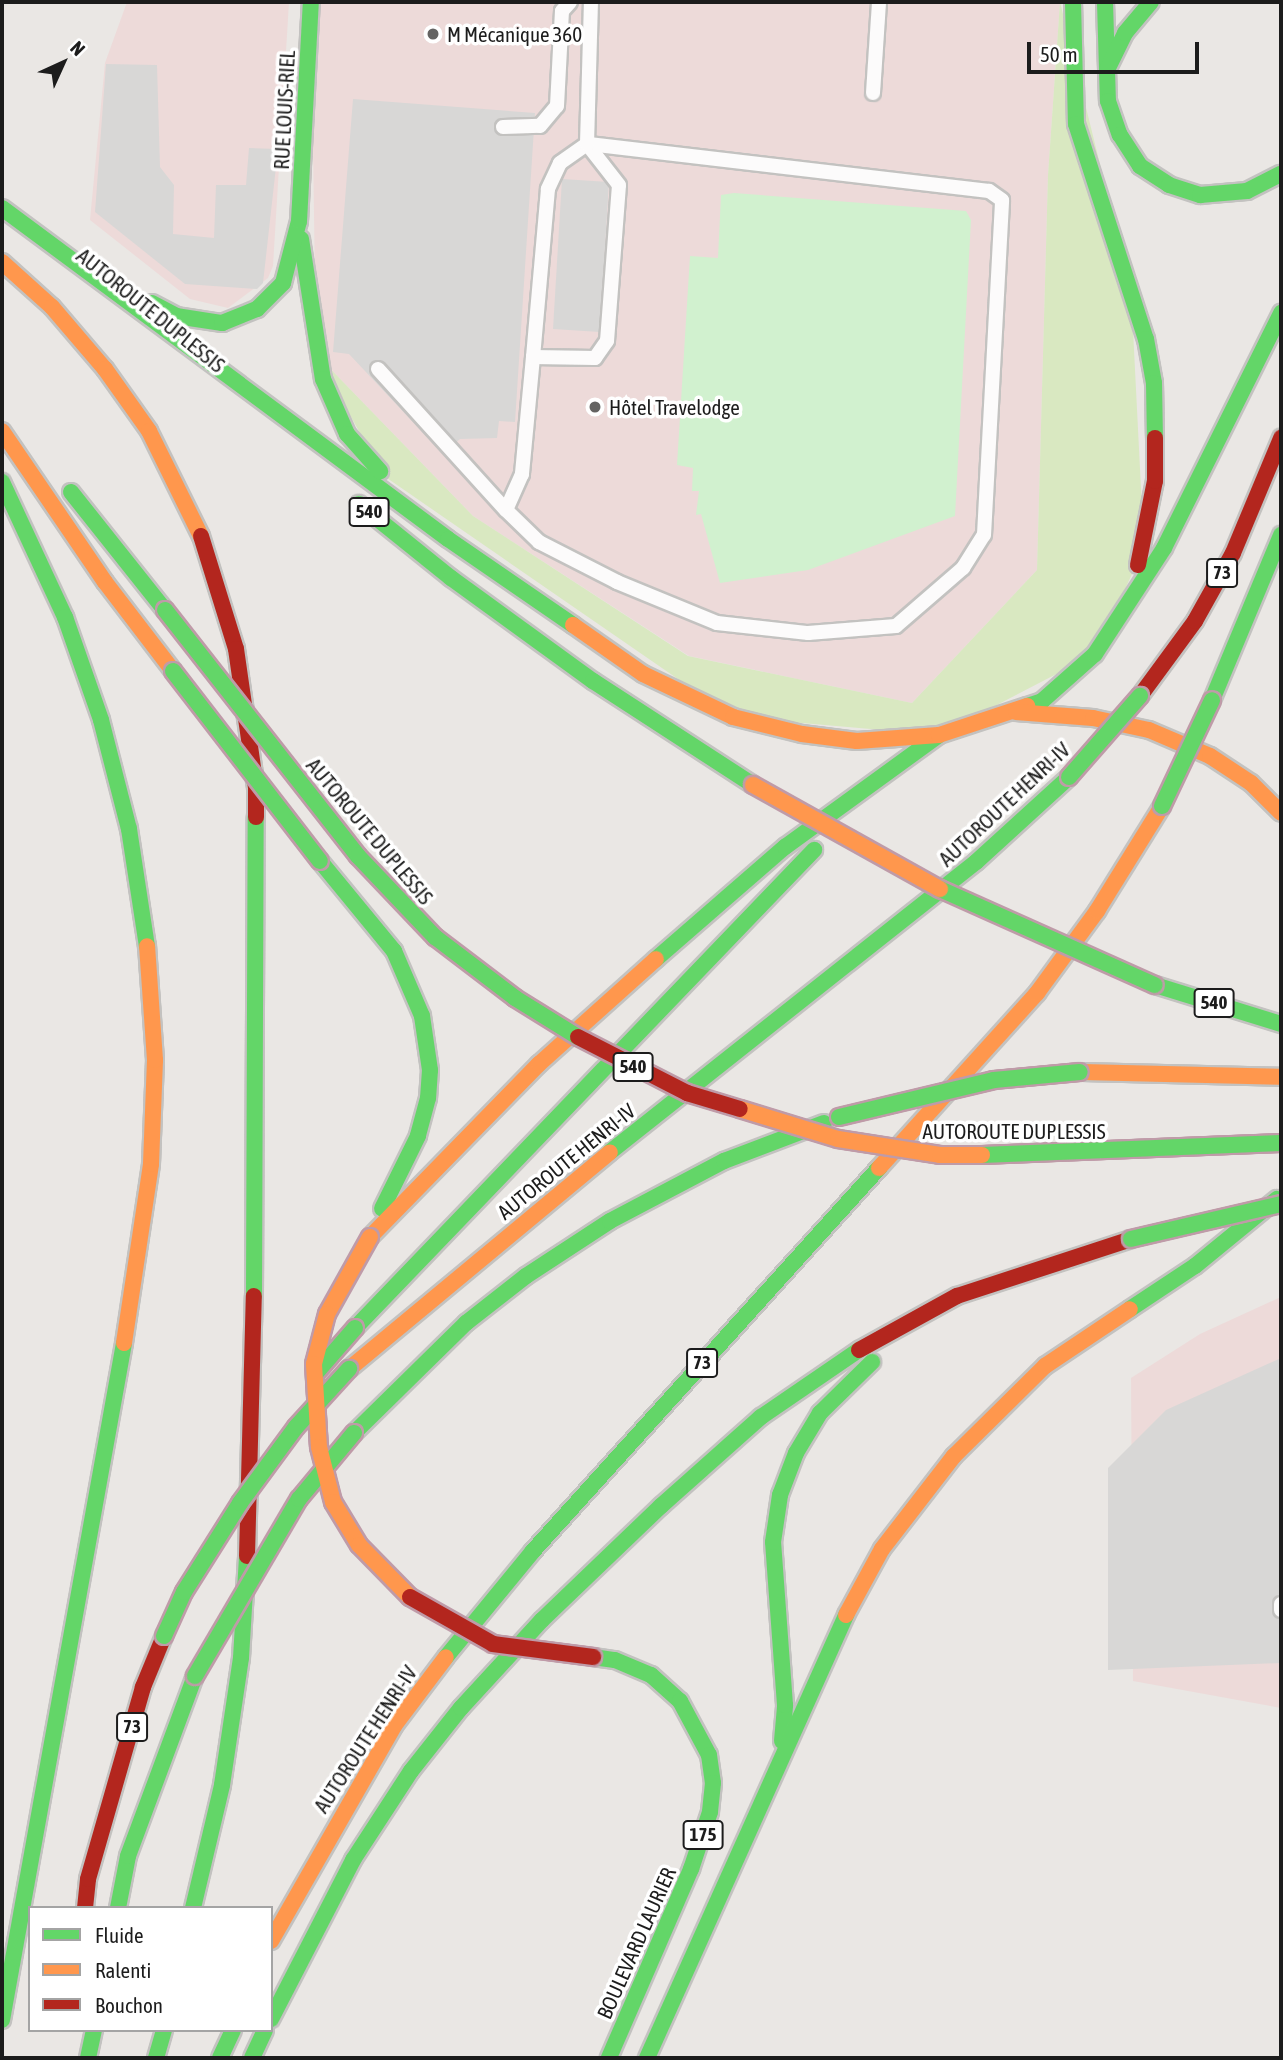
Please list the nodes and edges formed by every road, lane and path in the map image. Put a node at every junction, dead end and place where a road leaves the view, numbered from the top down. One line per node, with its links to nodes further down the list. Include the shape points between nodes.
1 (311, 2): 15 (highway, RUE LOUIS-RIEL)
2 (570, 2): 10 (lane, via 562,11 557,106 540,126)
3 (590, 2): 11 (lane)
4 (879, 2): 9 (lane)
5 (1073, 2): 32 (highway, via 1076,124 1146,339 1157,411 1150,515)
6 (1105, 2): 8 (highway)
7 (1151, 2): 8 (highway, via 1125,33)
8 (1107, 69): 12 (highway, via 1108,101 1120,135 1140,166 1168,185 1199,195 1223,196 1247,191)
9 (873, 93)
10 (503, 127)
11 (587, 144): 19 (lane, via 560,163 548,189); 19 (lane, via 619,185 607,341 595,358); 29 (lane, via 949,184 989,191 1002,200 984,535 963,568 896,626 808,633 716,623 539,542)
12 (1281, 174)
13 (2, 208): 16 (highway)
14 (2, 217): 21 (highway, AUTOROUTE DUPLESSIS)
15 (299, 220): 16 (highway, via 283,283 257,309 222,323 176,316); 31 (highway, via 316,354 333,407 358,447)
16 (56, 248): 31 (highway)
17 (2, 262): 52 (highway, via 52,307 105,369 149,431 188,503 216,574 236,649 256,788 254,1424 242,1630 222,1785)
18 (1281, 313): 32 (highway, via 1164,548)
19 (533, 357): 29 (lane, via 522,474)
20 (379, 369): 29 (lane)
21 (205, 380)
22 (7, 413): 25 (highway)
23 (2, 431): 42 (highway, bridge, via 105,582 394,951 422,1016 430,1070 418,1136)
24 (1281, 438): 46 (highway, AUTOROUTE HENRI-IV / 73, bridge, via 1233,553 1195,621 1140,696 1069,778 976,862 592,1167 349,1369 296,1427 247,1492)
25 (29, 440)
26 (2, 482): 55 (highway, via 65,617 101,720 131,841 149,956 155,1060 151,1164 138,1268)
27 (63, 482): 39 (highway, AUTOROUTE DUPLESSIS / 540, bridge, via 358,856 436,937 515,998 603,1052 687,1093 838,1139 940,1155 1054,1155)
28 (344, 492): 37 (highway, 540, bridge, via 451,578 593,681 863,850 988,912 1155,985)
29 (506, 510)
30 (1281, 535): 53 (highway, AUTOROUTE HENRI-IV / 73, bridge, via 1162,806 1097,911 1037,993 533,1551 439,1665 361,1780)
31 (448, 539): 34 (highway, via 643,674 733,717 857,741)
32 (1124, 611): 33 (highway, via 1095,654 1063,684 1042,701)
33 (1009, 712): 34 (highway); 36 (highway, via 1093,718 1149,730 1210,756 1251,783)
34 (939, 736): 35 (highway)
35 (874, 782): 42 (highway, via 785,847 674,942 539,1064); 44 (highway, bridge)
36 (1281, 813)
37 (1277, 1023)
38 (1281, 1077): 51 (highway, bridge, via 1080,1072 994,1080 839,1117 724,1161 599,1227 466,1323 354,1433 299,1499 195,1676 128,1856)
39 (1281, 1143)
40 (1281, 1195): 49 (highway, via 1224,1246 1045,1366 954,1456 882,1549 849,1609)
41 (1281, 1204): 43 (highway, bridge, via 1131,1239)
42 (370, 1237): 64 (highway, BOULEVARD LAURIER / 175, bridge, via 327,1314 314,1364 319,1447 333,1502 359,1545 396,1588 442,1619 493,1644 615,1660 651,1675 680,1701 709,1755 713,1783 710,1812 691,1869)
43 (1032, 1270): 49 (highway, via 893,1345 852,1378 820,1413 796,1452 780,1495 773,1542 785,1705 781,1745); 54 (highway, via 957,1296 876,1338 761,1417 542,1620 461,1708 411,1771 353,1860)
44 (302, 1389)
45 (268, 1430): 46 (highway, bridge, via 212,1515 196,1547)
46 (184, 1592): 50 (highway, AUTOROUTE HENRI-IV / 73, bridge, via 143,1687)
47 (1281, 1604): 48 (lane)
48 (1281, 1610)
49 (749, 1832): 65 (highway, 175)
50 (85, 1906)
51 (118, 1906)
52 (193, 1906)
53 (273, 1937)
54 (273, 2015)
55 (2, 2020)
56 (94, 2032): 60 (highway)
57 (163, 2032): 61 (highway)
58 (232, 2032): 62 (highway)
59 (264, 2032): 63 (highway)
60 (89, 2058)
61 (156, 2058)
62 (220, 2058)
63 (252, 2058)
64 (608, 2058)
65 (647, 2058)

